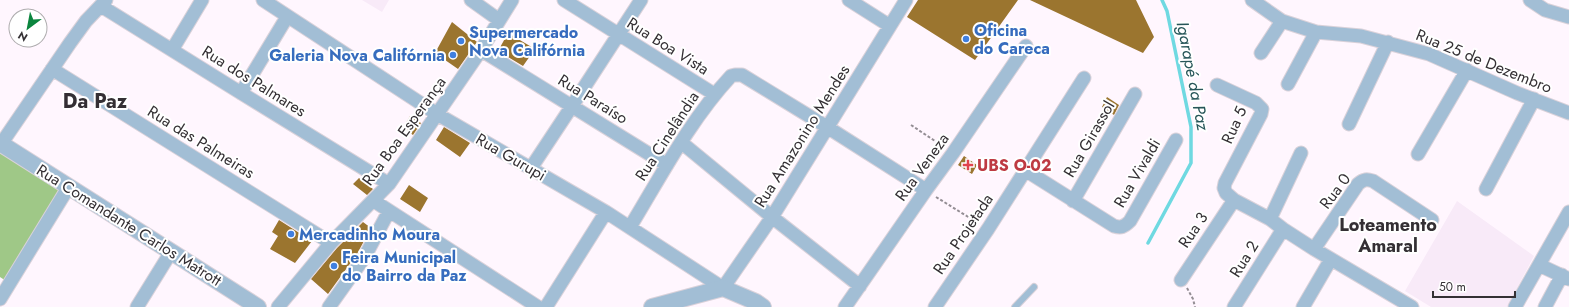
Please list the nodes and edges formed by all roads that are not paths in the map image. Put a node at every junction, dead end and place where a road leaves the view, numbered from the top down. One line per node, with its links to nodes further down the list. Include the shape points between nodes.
1 (202, 0): 21 (street)
2 (263, 0): 12 (street, Rua Gurupi)
3 (471, 0): 14 (street)
4 (512, 0): 14 (street, Rua Boa Esperança)
5 (564, 0): 18 (street, Rua Boa Vista)
6 (641, 0): 18 (street)
7 (849, 0): 16 (street)
8 (906, 0): 16 (street, Rua Amazonino Mendes)
9 (1252, 0): 15 (street, Rua 25 de Dezembro)
10 (1531, 0): 13 (street, via 1545,10)
11 (103, 3): 21 (street, Rua dos Palmares); 24 (street, via 86,21)
12 (287, 17): 29 (street); 35 (street, Rua Gurupi)
13 (1569, 17)
14 (499, 20): 22 (street, Rua Boa Esperança)
15 (1282, 21): 17 (street, Rua 25 de Dezembro); 23 (street)
16 (890, 26): 37 (street, Rua Amazonino Mendes)
17 (1316, 32): 19 (street, Rua 25 de Dezembro, via 1361,36); 27 (street)
18 (619, 35): 30 (street, Rua Boa Vista); 33 (street)
19 (1388, 42): 25 (street, Rua 25 de Dezembro, via 1430,54); 36 (street)
20 (1026, 46): 48 (street, Rua Veneza)
21 (172, 50): 29 (street, Rua dos Palmares)
22 (481, 50): 33 (street, Rua Paraíso); 35 (street, Rua Boa Esperança)
23 (1261, 52)
24 (52, 69): 40 (street); 61 (street, Rua das Palmeiras)
25 (1467, 70): 32 (street, Rua 25 de Dezembro); 42 (street)
26 (1084, 78): 45 (street, Rua Projetada)
27 (1288, 84)
28 (1217, 85): 50 (street, Rua 5, via 1262,109 1225,183 1226,193)
29 (241, 93): 46 (street, Rua dos Palmares)
30 (714, 94): 37 (street, Rua Cinelândia, via 732,76 742,75); 39 (street, Rua Cinelândia)
31 (1135, 94): 52 (street, Rua Girassol)
32 (1534, 99): 34 (street, Rua 25 de Dezembro); 49 (street)
33 (572, 106): 43 (street, Rua Paraíso); 44 (street)
34 (1569, 113)
35 (437, 114): 44 (street, Rua Gurupi); 46 (street, Rua Boa Esperança)
36 (1349, 124)
37 (827, 127): 48 (street); 56 (street, Rua Amazonino Mendes)
38 (1176, 140): 52 (street, Rua Vivaldi, via 1125,226 1114,226)
39 (682, 142): 43 (street, Rua Cinelândia); 56 (street)
40 (0, 144): 47 (street, Rua Comandante Carlos Matrott)
41 (1301, 153): 57 (street)
42 (1418, 154)
43 (668, 165): 59 (street, Rua Cinelândia)
44 (531, 168): 54 (street, Rua Gurupi)
45 (1025, 170): 52 (street, Rua Vivaldi); 82 (street, Rua Projetada)
46 (389, 184): 51 (street, Rua Boa Esperança)
47 (68, 188): 63 (street, Rua Comandante Carlos Matrott); 71 (street)
48 (926, 190): 68 (street, Rua Veneza)
49 (1486, 190)
50 (1234, 200): 57 (street); 67 (street, Rua 3)
51 (374, 201): 53 (street); 61 (street, Rua Boa Esperança)
52 (1073, 201)
53 (389, 211): 76 (street, via 364,258); 77 (street)
54 (606, 212): 59 (street, Rua Gurupi); 78 (street)
55 (1569, 212): 65 (street)
56 (772, 216): 68 (street); 70 (street, Rua Amazonino Mendes)
57 (1270, 219): 60 (street)
58 (1432, 220): 62 (street, Rua 0, via 1373,181 1362,180)
59 (630, 227): 70 (street, Rua Gurupi)
60 (1283, 230): 62 (street); 84 (street, Rua 2)
61 (332, 243): 75 (street, Rua Boa Esperança)
62 (1314, 249): 64 (street)
63 (171, 252): 73 (street); 74 (street, Rua Comandante Carlos Matrott)
64 (1331, 260): 72 (street); 85 (street)
65 (1539, 265): 66 (street); 87 (street)
66 (1566, 277): 88 (street)
67 (1181, 280)
68 (860, 286): 81 (street, Rua Veneza)
69 (1034, 287): 83 (lane)
70 (723, 288): 79 (street); 80 (street, Rua Gurupi)
71 (0, 299)
72 (1392, 302): 86 (street)
73 (137, 307)
74 (258, 307)
75 (278, 307)
76 (329, 307)
77 (538, 307)
78 (546, 307)
79 (652, 307)
80 (763, 307)
81 (845, 307)
82 (935, 307)
83 (1015, 307)
84 (1234, 307)
85 (1303, 307)
86 (1412, 307)
87 (1515, 307)
88 (1545, 307)

